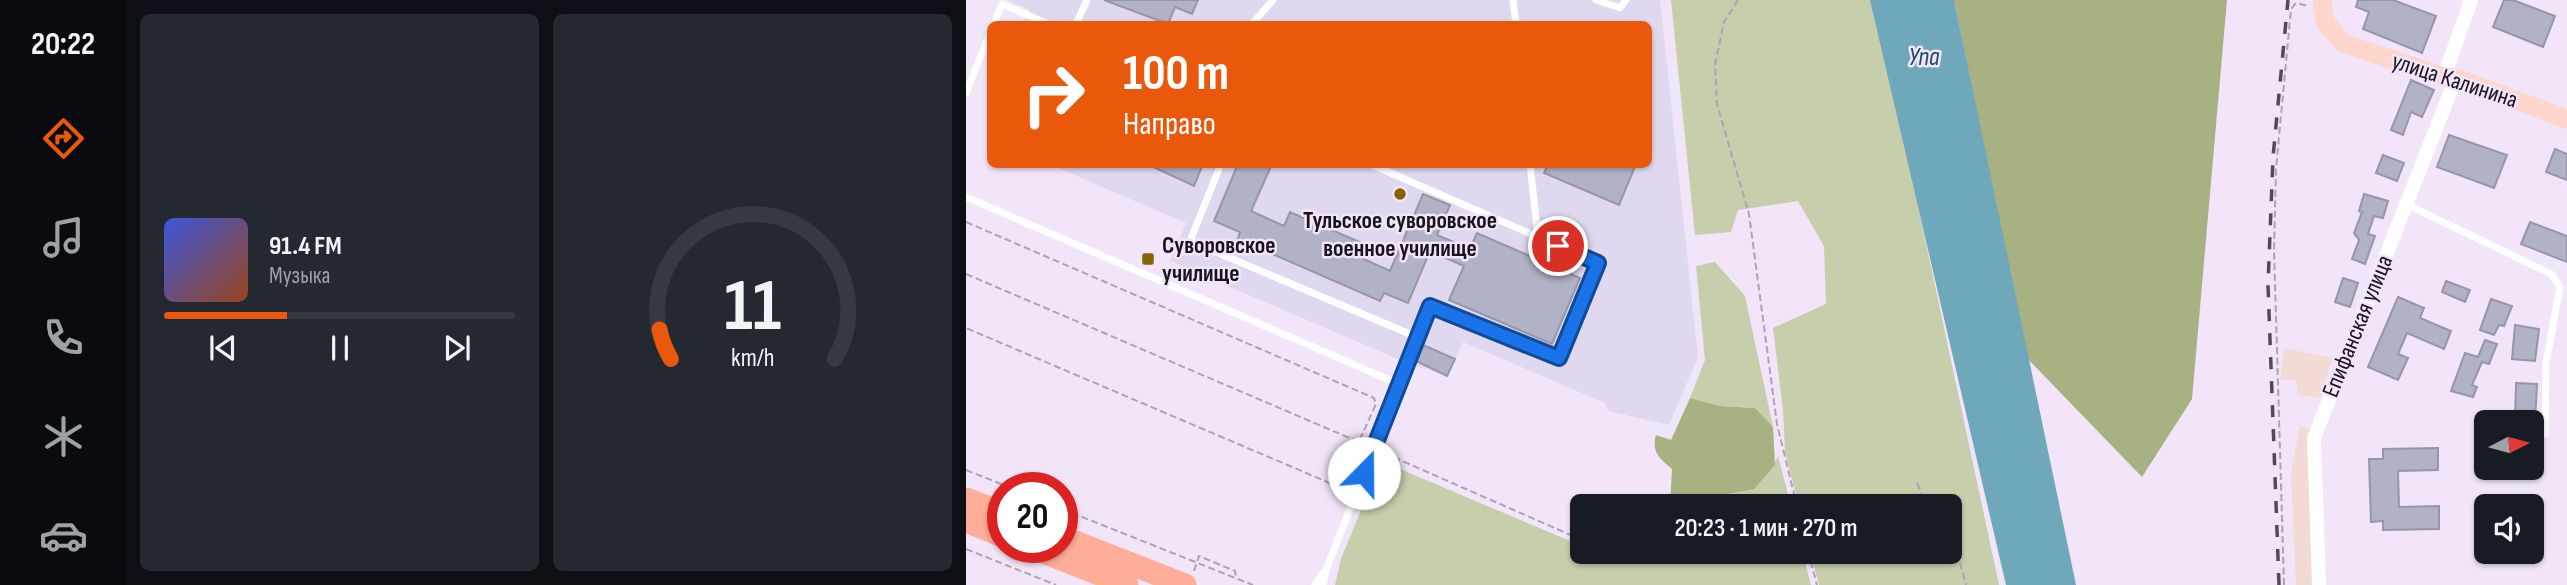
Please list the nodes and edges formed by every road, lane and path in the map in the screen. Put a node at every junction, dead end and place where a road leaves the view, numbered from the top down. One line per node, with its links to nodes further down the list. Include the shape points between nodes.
1 (1087, 0): 13 (lane)
2 (1273, 0): 14 (lane)
3 (1513, 0): 15 (lane)
4 (1597, 0): 5 (lane, via 1620,8)
5 (1626, 0)
6 (1738, 0): 37 (path, via 1724,22 1715,65 1717,104 1749,214 1777,424)
7 (2293, 0): 10 (path)
8 (2471, 0): 17 (street, Епифанская улица)
9 (2321, 4): 10 (path); 17 (street, улица Калинина, via 2325,22 2343,43)
10 (2292, 5): 61 (path, via 2274,237)
11 (995, 21): 12 (lane, via 1002,4)
12 (1041, 21)
13 (1077, 21)
14 (1255, 21)
15 (1516, 21)
16 (987, 40): 18 (lane)
17 (2450, 78): 19 (street, улица Калинина); 24 (street, Епифанская улица)
18 (966, 93)
19 (2567, 119)
20 (1219, 168): 29 (lane, via 1190,241)
21 (1379, 168): 26 (lane)
22 (1531, 168): 26 (lane)
23 (966, 197): 30 (lane)
24 (2406, 204): 31 (lane, via 2552,274 2560,287 2546,363); 62 (street, Епифанская улица, via 2314,438)
25 (966, 222): 32 (path, via 1374,398 1376,404)
26 (1538, 237): 29 (lane, via 1598,263 1559,358 1430,306)
27 (966, 274): 32 (path)
28 (966, 328): 32 (path, via 1332,484 1341,481)
29 (1417, 337): 30 (lane)
30 (1399, 384): 33 (lane)
31 (2544, 434)
32 (1359, 442): 33 (path)
33 (1373, 448): 44 (path); 51 (lane)
34 (966, 470): 35 (path)
35 (987, 478)
36 (1917, 483): 38 (path)
37 (1794, 494)
38 (1922, 494)
39 (966, 499): 40 (main road)
40 (987, 507)
41 (1078, 515): 52 (path)
42 (966, 521): 43 (main road)
43 (987, 530)
44 (1570, 535)
45 (1078, 543): 55 (main road)
46 (966, 549): 53 (path)
47 (1199, 556): 52 (path, via 1235,571)
48 (1071, 563): 54 (main road)
49 (1811, 564): 59 (path)
50 (1960, 564): 60 (path)
51 (1326, 570): 57 (lane); 58 (lane)
52 (1236, 578): 56 (path)
53 (1056, 585)
54 (1127, 585)
55 (1185, 585)
56 (1253, 585)
57 (1315, 585)
58 (1323, 585)
59 (1817, 585)
60 (1966, 585)
61 (2284, 585)
62 (2319, 585)

